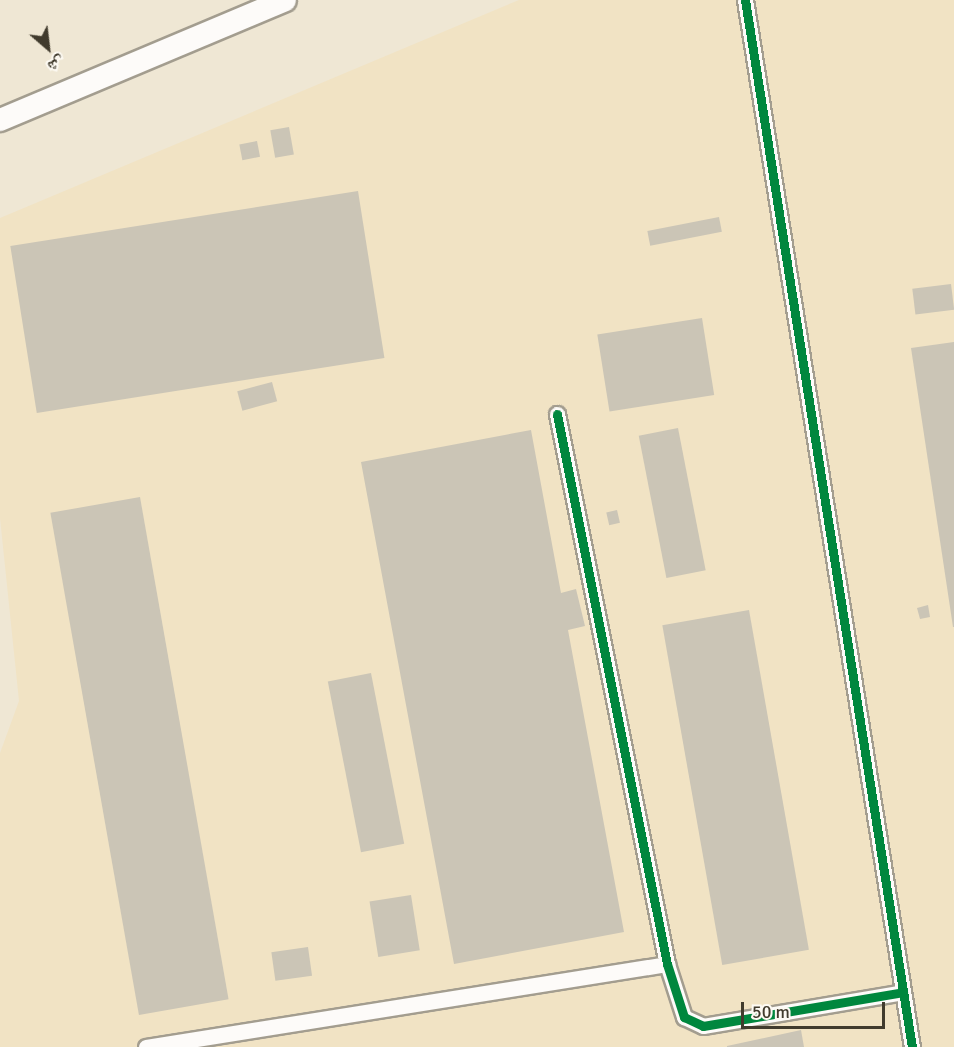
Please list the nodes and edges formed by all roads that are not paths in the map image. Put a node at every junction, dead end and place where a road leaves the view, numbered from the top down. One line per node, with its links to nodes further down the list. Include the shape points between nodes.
1 (285, 0): 3 (main road)
2 (745, 0): 6 (street)
3 (0, 120)
4 (557, 414): 5 (street)
5 (667, 964): 6 (street, via 684,1017 703,1026); 7 (street)
6 (903, 992): 8 (street)
7 (146, 1047)
8 (912, 1047)

